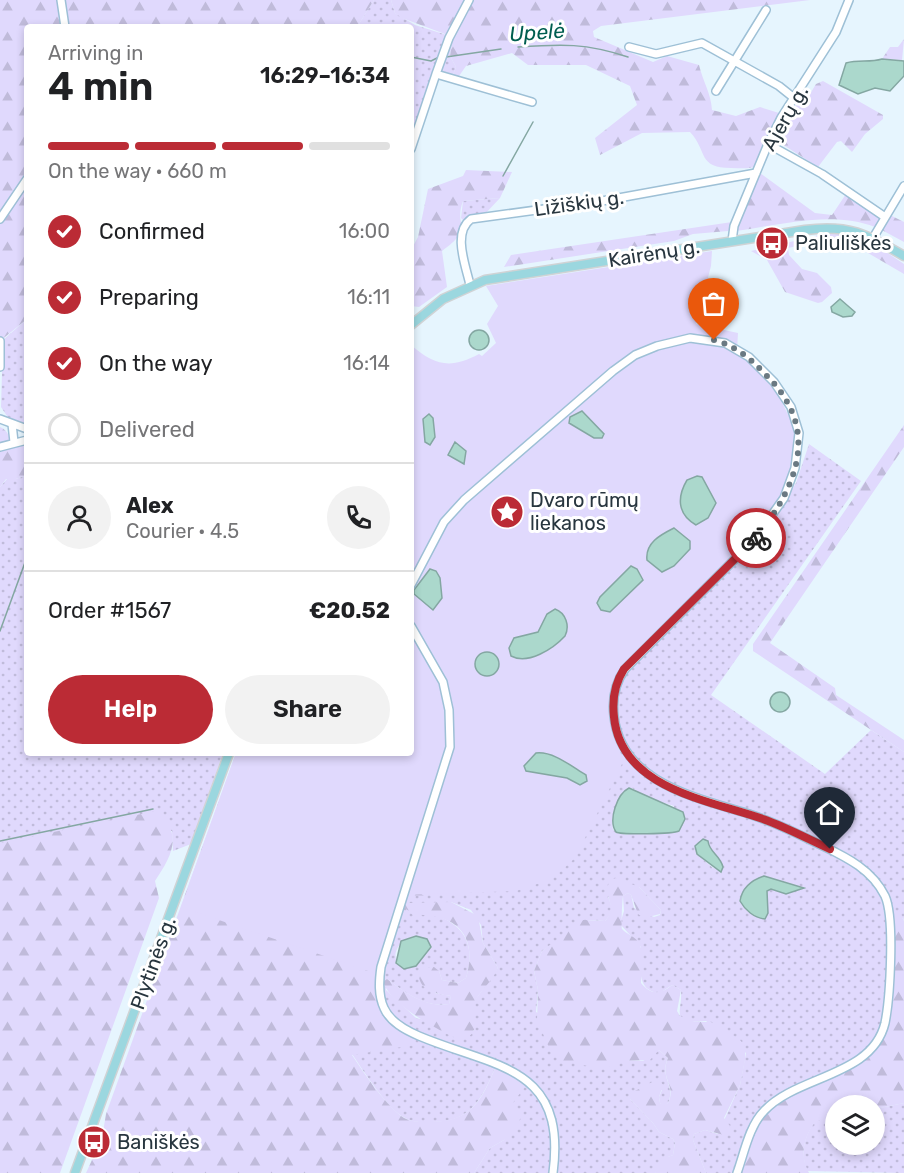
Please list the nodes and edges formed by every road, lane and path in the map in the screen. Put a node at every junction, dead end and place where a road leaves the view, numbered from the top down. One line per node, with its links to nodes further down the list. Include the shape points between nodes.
1 (61, 0): 5 (street)
2 (469, 0): 8 (street, via 449,38)
3 (849, 0): 10 (street, Ajerų g., via 836,32)
4 (766, 10): 7 (street)
5 (65, 24)
6 (629, 47): 7 (street, via 656,54 702,43)
7 (735, 61): 9 (street); 10 (street)
8 (436, 75): 11 (street); 12 (street)
9 (716, 91)
10 (794, 98): 13 (street, Ajerų g.)
11 (532, 102)
12 (414, 140)
13 (768, 144): 14 (street, Ajerų g.); 17 (street, via 822,174)
14 (756, 173): 20 (street, Ajerų g., via 734,226); 22 (street, Ližiškių g., via 602,201 471,219 464,227 461,241)
15 (24, 183): 18 (street)
16 (904, 186): 17 (street)
17 (885, 217): 19 (street)
18 (0, 219)
19 (873, 237): 20 (main road, Kairėnų g., via 828,227); 21 (main road, Kairėnų g.)
20 (732, 241): 22 (main road, Kairėnų g., via 499,277)
21 (904, 256)
22 (470, 285): 23 (main road, Kairėnų g., via 443,299)
23 (414, 323)
24 (0, 341): 25 (street)
25 (0, 367)
26 (0, 419): 27 (street)
27 (12, 424): 28 (street); 30 (street)
28 (24, 428)
29 (24, 440): 30 (street)
30 (15, 442): 31 (street)
31 (0, 447)
32 (414, 579): 37 (street, via 444,522 464,500 635,355 690,338 725,343 737,348 774,382 790,407 800,444 784,498 754,540 624,669 614,699 618,733 642,770 703,801 766,820 846,857 869,873 889,909 887,1009 876,1042 859,1059 780,1098 763,1111)
33 (414, 631): 36 (street, via 443,682 450,747 381,967 380,996 388,1015 407,1030 507,1068 531,1085 548,1104 553,1120)
34 (228, 756): 35 (main road, Plytinės g.)
35 (75, 1173)
36 (553, 1173)
37 (737, 1173)

